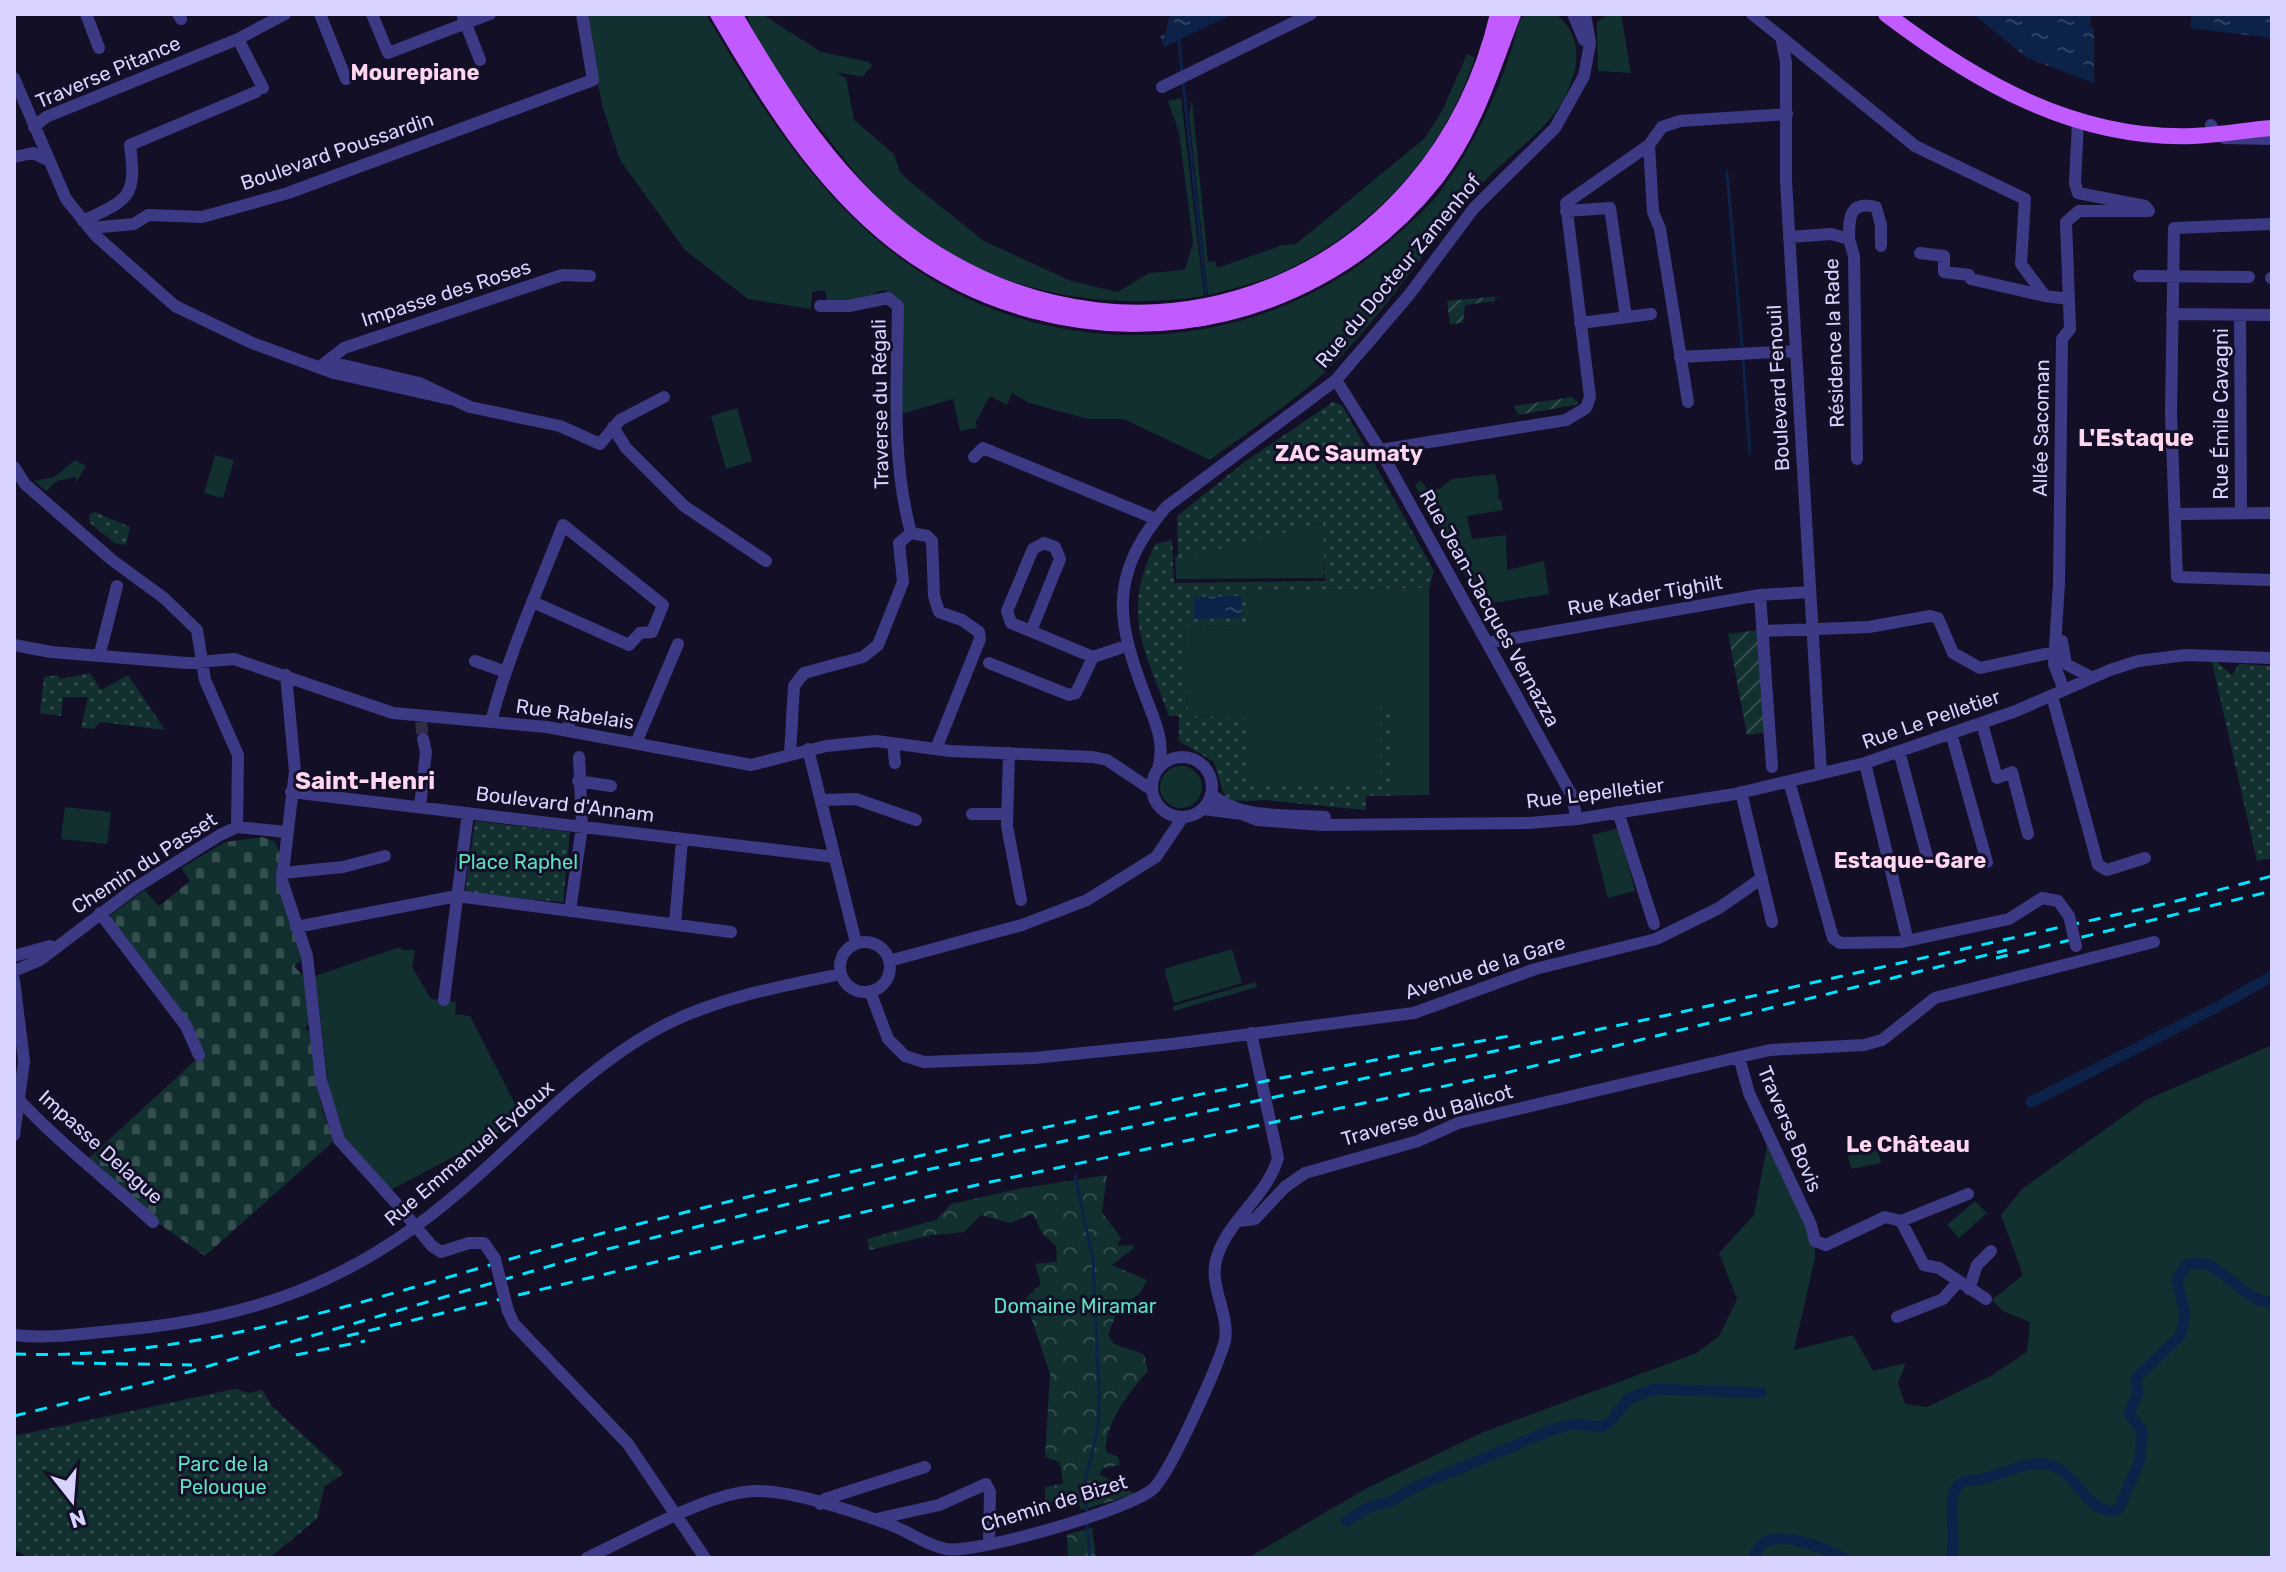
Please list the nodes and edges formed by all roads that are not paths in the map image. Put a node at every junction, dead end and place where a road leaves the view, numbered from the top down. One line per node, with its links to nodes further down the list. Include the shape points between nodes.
1 (86, 14): 20 (street)
2 (285, 14): 17 (street, Traverse Pitance)
3 (320, 14): 23 (street)
4 (372, 14): 16 (street, via 388,53)
5 (490, 14): 16 (street)
6 (582, 14): 38 (street, Boulevard Poussardin, via 593,80 288,193 202,217 148,215 134,224)
7 (718, 14): 11 (main road, via 803,146 895,242 954,279 1008,303 1071,320 1130,326 1182,324 1260,305 1308,284 1370,245 1415,202 1452,155 1486,89)
8 (734, 14): 10 (main road, via 813,136 874,205 920,243 986,280 1030,297 1075,308 1155,314 1234,300 1281,283 1344,249 1385,216 1413,187 1455,125)
9 (1311, 14): 24 (street)
10 (1498, 14)
11 (1513, 14)
12 (1573, 14): 21 (street)
13 (1585, 14): 21 (street, Rue du Docteur Zamenhof)
14 (1752, 14): 18 (street)
15 (1886, 14): 27 (main road, via 1959,65 2041,110)
16 (464, 19): 22 (street)
17 (260, 20): 19 (street, Traverse Pitance)
18 (1781, 37): 26 (street, Boulevard Fenouil); 47 (street, via 1915,146 2025,199 2021,264)
19 (238, 39): 29 (street, Traverse Pitance, via 46,117); 38 (street, via 259,90 130,145 134,182 121,203)
20 (99, 48)
21 (1588, 55): 59 (street, Rue du Docteur Zamenhof, via 1581,85 1561,121 1482,199)
22 (480, 60)
23 (346, 79)
24 (1161, 84)
25 (15, 86): 29 (street)
26 (1787, 114): 33 (street, via 1680,121 1662,127); 39 (street, Boulevard Fenouil)
27 (2079, 116): 31 (main road, via 2139,133); 48 (street, Allée Sacoman, via 2078,193 2149,211 2079,211 2068,217)
28 (2272, 121): 31 (main road)
29 (34, 127): 35 (street)
30 (2272, 128): 31 (main road)
31 (2213, 129): 32 (street, via 2225,138)
32 (2272, 139)
33 (1649, 145): 36 (street, via 1573,195); 57 (street, via 1653,212)
34 (14, 157): 35 (street, via 33,153)
35 (48, 160): 38 (street, via 66,199)
36 (1566, 211): 54 (street, via 1610,208); 55 (street)
37 (2272, 224): 45 (street, via 2176,225)
38 (87, 225): 58 (street, via 175,306 252,343)
39 (1789, 237): 40 (street, Résidence la Rade, via 1831,234); 56 (street, Boulevard Fenouil)
40 (1849, 239): 41 (street, via 1848,214 1865,204 1880,214); 65 (street, Résidence la Rade, via 1854,256)
41 (1881, 246)
42 (1920, 253): 47 (street, via 1944,256 1944,272)
43 (590, 276): 58 (street, Impasse des Roses, via 562,275 344,348)
44 (2139, 276): 45 (street)
45 (2175, 277): 46 (street); 51 (street)
46 (2249, 277)
47 (2045, 296): 48 (street)
48 (2069, 299): 79 (street, Allée Sacoman, via 2070,329 2062,339)
49 (820, 306): 73 (street, Traverse du Régali, via 888,298 898,306 896,431 901,495)
50 (1651, 314): 54 (street)
51 (2172, 314): 52 (street); 71 (street)
52 (2240, 315): 53 (street); 69 (street, Rue Émile Cavagni)
53 (2272, 315)
54 (1626, 317): 55 (street)
55 (1580, 323): 63 (street, via 1590,397 1577,417)
56 (1796, 351): 57 (street); 77 (street, Boulevard Fenouil)
57 (1680, 357): 61 (street)
58 (320, 367): 62 (street, via 343,365 404,380 450,399 560,426 600,444)
59 (1336, 380): 63 (street, Rue Jean-Jacques Vernazza); 72 (street, Rue du Docteur Zamenhof)
60 (664, 397): 62 (street)
61 (1688, 402)
62 (613, 427): 74 (street, via 626,448 684,506)
63 (1380, 450): 84 (street, Rue Jean-Jacques Vernazza)
64 (974, 457): 72 (street, via 983,448)
65 (1857, 459)
66 (14, 467): 67 (street)
67 (25, 484): 68 (street); 92 (street, via 187,618 197,630)
68 (14, 494)
69 (2241, 513): 70 (street); 71 (street)
70 (2272, 513)
71 (2176, 514): 75 (street, via 2177,577)
72 (1156, 519): 87 (street, Rue du Docteur Zamenhof, via 1125,576 1121,612)
73 (911, 533): 109 (street, via 932,541 939,612 976,627 980,639); 112 (street, via 899,543 903,582 871,653 804,673 794,686)
74 (766, 561)
75 (2272, 580)
76 (117, 586): 89 (street)
77 (1810, 592): 78 (street, Rue Kader Tighilt); 81 (street, Boulevard Fenouil)
78 (1760, 595): 83 (street); 84 (street, Rue Kader Tighilt)
79 (2059, 595): 88 (street, Allée Sacoman); 97 (street, Allée Sacoman, via 2064,659)
80 (533, 602): 80 (street, via 563,525 663,605 652,632 640,633 629,645); 95 (street)
81 (1813, 628): 83 (street); 88 (street, via 1938,618 1953,653 1980,668); 119 (street, Boulevard Fenouil)
82 (1031, 631): 82 (street, via 1011,623 1007,611 1033,549 1044,543 1055,547 1060,559); 90 (street)
83 (1763, 631): 117 (street)
84 (1487, 643): 138 (street, Rue Jean-Jacques Vernazza, via 1571,794)
85 (678, 644): 106 (street)
86 (14, 645): 89 (street, Rue Rabelais)
87 (1126, 646): 90 (street); 103 (street, Rue du Docteur Zamenhof)
88 (2054, 652): 98 (street, Allée Sacoman)
89 (100, 653): 92 (street, Rue Rabelais)
90 (1093, 657): 94 (street, via 1076,693 1069,695)
91 (2272, 658): 97 (street, Rue Le Pelletier, via 2172,655)
92 (203, 661): 96 (street, Rue Rabelais, via 234,659); 141 (street, via 205,680 238,755)
93 (475, 661): 95 (street)
94 (989, 663)
95 (506, 672): 100 (street)
96 (286, 675): 100 (street, Rue Rabelais, via 421,720); 125 (street, via 295,771)
97 (2091, 677): 98 (street, Rue Le Pelletier)
98 (2058, 693): 101 (street, Rue Le Pelletier); 148 (street, Allée Sacoman, via 2098,865 2107,870)
99 (571, 713): 102 (street)
100 (491, 722): 102 (street, Rue Rabelais)
101 (1982, 723): 104 (street, Rue Le Pelletier); 143 (street, via 1997,778 2012,772)
102 (568, 730): 106 (street, Rue Rabelais)
103 (1159, 733): 114 (street, Rue du Docteur Zamenhof); 118 (street, Rue du Docteur Zamenhof, via 1162,757)
104 (1951, 733): 110 (street, Rue Le Pelletier); 150 (street)
105 (423, 739): 129 (street)
106 (636, 743): 112 (street, Rue Rabelais, via 751,765)
107 (893, 743): 108 (street, Rue Rabelais); 109 (street, Rue Rabelais); 115 (street)
108 (808, 749): 112 (street, Rue Rabelais); 128 (street)
109 (936, 749): 111 (street, Rue Rabelais)
110 (1899, 751): 116 (street, Rue Le Pelletier); 149 (street)
111 (1009, 753): 120 (street, Rue Rabelais, via 1093,757); 135 (street)
112 (790, 754)
113 (579, 757): 121 (street)
114 (1186, 758): 118 (street, via 1173,759); 127 (street, via 1204,768)
115 (895, 763)
116 (1865, 763): 119 (street, Rue Le Pelletier); 162 (street)
117 (1772, 767)
118 (1157, 771): 120 (street); 124 (street)
119 (1821, 773): 122 (street, Rue Lepelletier)
120 (1130, 775): 124 (street, Rue Rabelais)
121 (578, 781): 123 (street); 140 (street)
122 (1789, 781): 126 (street, Rue Lepelletier); 167 (street, bridge, via 1833,938 1840,943 1902,942 2009,919 2042,898 2058,901 2069,916)
123 (611, 786)
124 (1152, 790): 133 (street)
125 (291, 792): 129 (street, Boulevard d'Annam); 142 (street)
126 (1741, 792): 131 (street, Rue Lepelletier); 152 (street)
127 (1211, 794): 130 (street); 136 (street, Rue Lepelletier)
128 (821, 800): 139 (street, via 856,799); 147 (street)
129 (420, 807): 132 (street, Boulevard d'Annam)
130 (1203, 809): 136 (street, Rue Lepelletier); 137 (street)
131 (1618, 812): 138 (street, Rue Lepelletier); 159 (street)
132 (468, 813): 140 (street, Boulevard d'Annam); 153 (street)
133 (1166, 813): 137 (street); 144 (street)
134 (972, 814): 135 (street)
135 (1006, 814): 154 (street)
136 (1242, 814): 138 (street, Rue Lepelletier, via 1295,823)
137 (1183, 817): 144 (street)
138 (1577, 819)
139 (916, 820)
140 (582, 826): 145 (street, Boulevard d'Annam); 155 (street)
141 (237, 827): 142 (street, Chemin du Passet); 156 (street, Chemin du Passet)
142 (286, 832): 151 (street)
143 (2028, 834)
144 (1171, 836): 168 (street, via 1156,857 1063,911)
145 (682, 840): 147 (street, Boulevard d'Annam); 158 (street)
146 (385, 856): 151 (street, via 343,867)
147 (834, 857): 165 (street)
148 (2145, 858)
149 (1928, 860)
150 (1987, 862)
151 (282, 873): 160 (street)
152 (1762, 878): 157 (street); 174 (street, Avenue de la Gare, via 1719,908 1656,939 1535,969 1450,1003 1414,1013)
153 (457, 896): 155 (street); 160 (street); 173 (street)
154 (1021, 900)
155 (570, 911): 158 (street)
156 (100, 913): 163 (street, Chemin du Passet); 175 (street, via 186,1026)
157 (1772, 922)
158 (675, 924): 161 (street)
159 (1654, 924)
160 (296, 927): 190 (street, bridge, via 313,990 321,1080 339,1140 432,1246 441,1252 484,1243 495,1259 514,1324 628,1444)
161 (731, 932)
162 (1906, 933)
163 (61, 942): 166 (street, Chemin du Passet); 169 (street, Chemin du Passet, via 30,966)
164 (2154, 942): 167 (street, Traverse Bovis)
165 (856, 943): 168 (street, via 873,943); 170 (street, via 841,959)
166 (14, 958): 169 (street)
167 (2079, 960): 176 (street, Traverse Bovis, via 1935,998 1882,1040)
168 (889, 961): 172 (street, via 888,976)
169 (14, 970)
170 (841, 974): 172 (street, via 856,990); 187 (street, Rue Emmanuel Eydoux, via 705,1007 652,1032 600,1068 403,1238 305,1291 148,1328)
171 (14, 980): 177 (street, via 24,1061)
172 (870, 991): 174 (street, Avenue de la Gare, via 888,1039 905,1056 924,1062 1092,1052)
173 (444, 1000)
174 (1251, 1033): 180 (street, Chemin de Bizet, via 1278,1158)
175 (199, 1055)
176 (1739, 1057): 180 (street, Traverse du Balicot, via 1458,1123 1418,1141 1320,1167 1295,1179 1255,1219); 181 (street, Traverse Bovis, via 1749,1093 1815,1241 1826,1245 1885,1217)
177 (21, 1102): 178 (street); 182 (street, Impasse Delague)
178 (14, 1135)
179 (1968, 1194): 181 (street)
180 (1238, 1221): 192 (street, Chemin de Bizet, via 1217,1255 1214,1272 1225,1341 1165,1472 1145,1495)
181 (1901, 1221): 184 (street, via 1924,1265 1939,1268)
182 (153, 1222)
183 (1991, 1251): 184 (street)
184 (1963, 1285): 185 (street); 186 (street)
185 (1986, 1299)
186 (1897, 1317)
187 (14, 1335)
188 (925, 1467): 189 (street)
189 (820, 1504): 190 (street, Chemin de Bizet, via 780,1493 743,1492); 191 (street, Chemin de Bizet)
190 (676, 1516): 194 (street, Chemin de Bizet); 195 (street)
191 (873, 1520): 192 (street, via 939,1505 986,1484); 193 (street, Chemin de Bizet)
192 (989, 1544): 193 (street, Chemin de Bizet)
193 (933, 1552)
194 (587, 1558)
195 (705, 1558)

